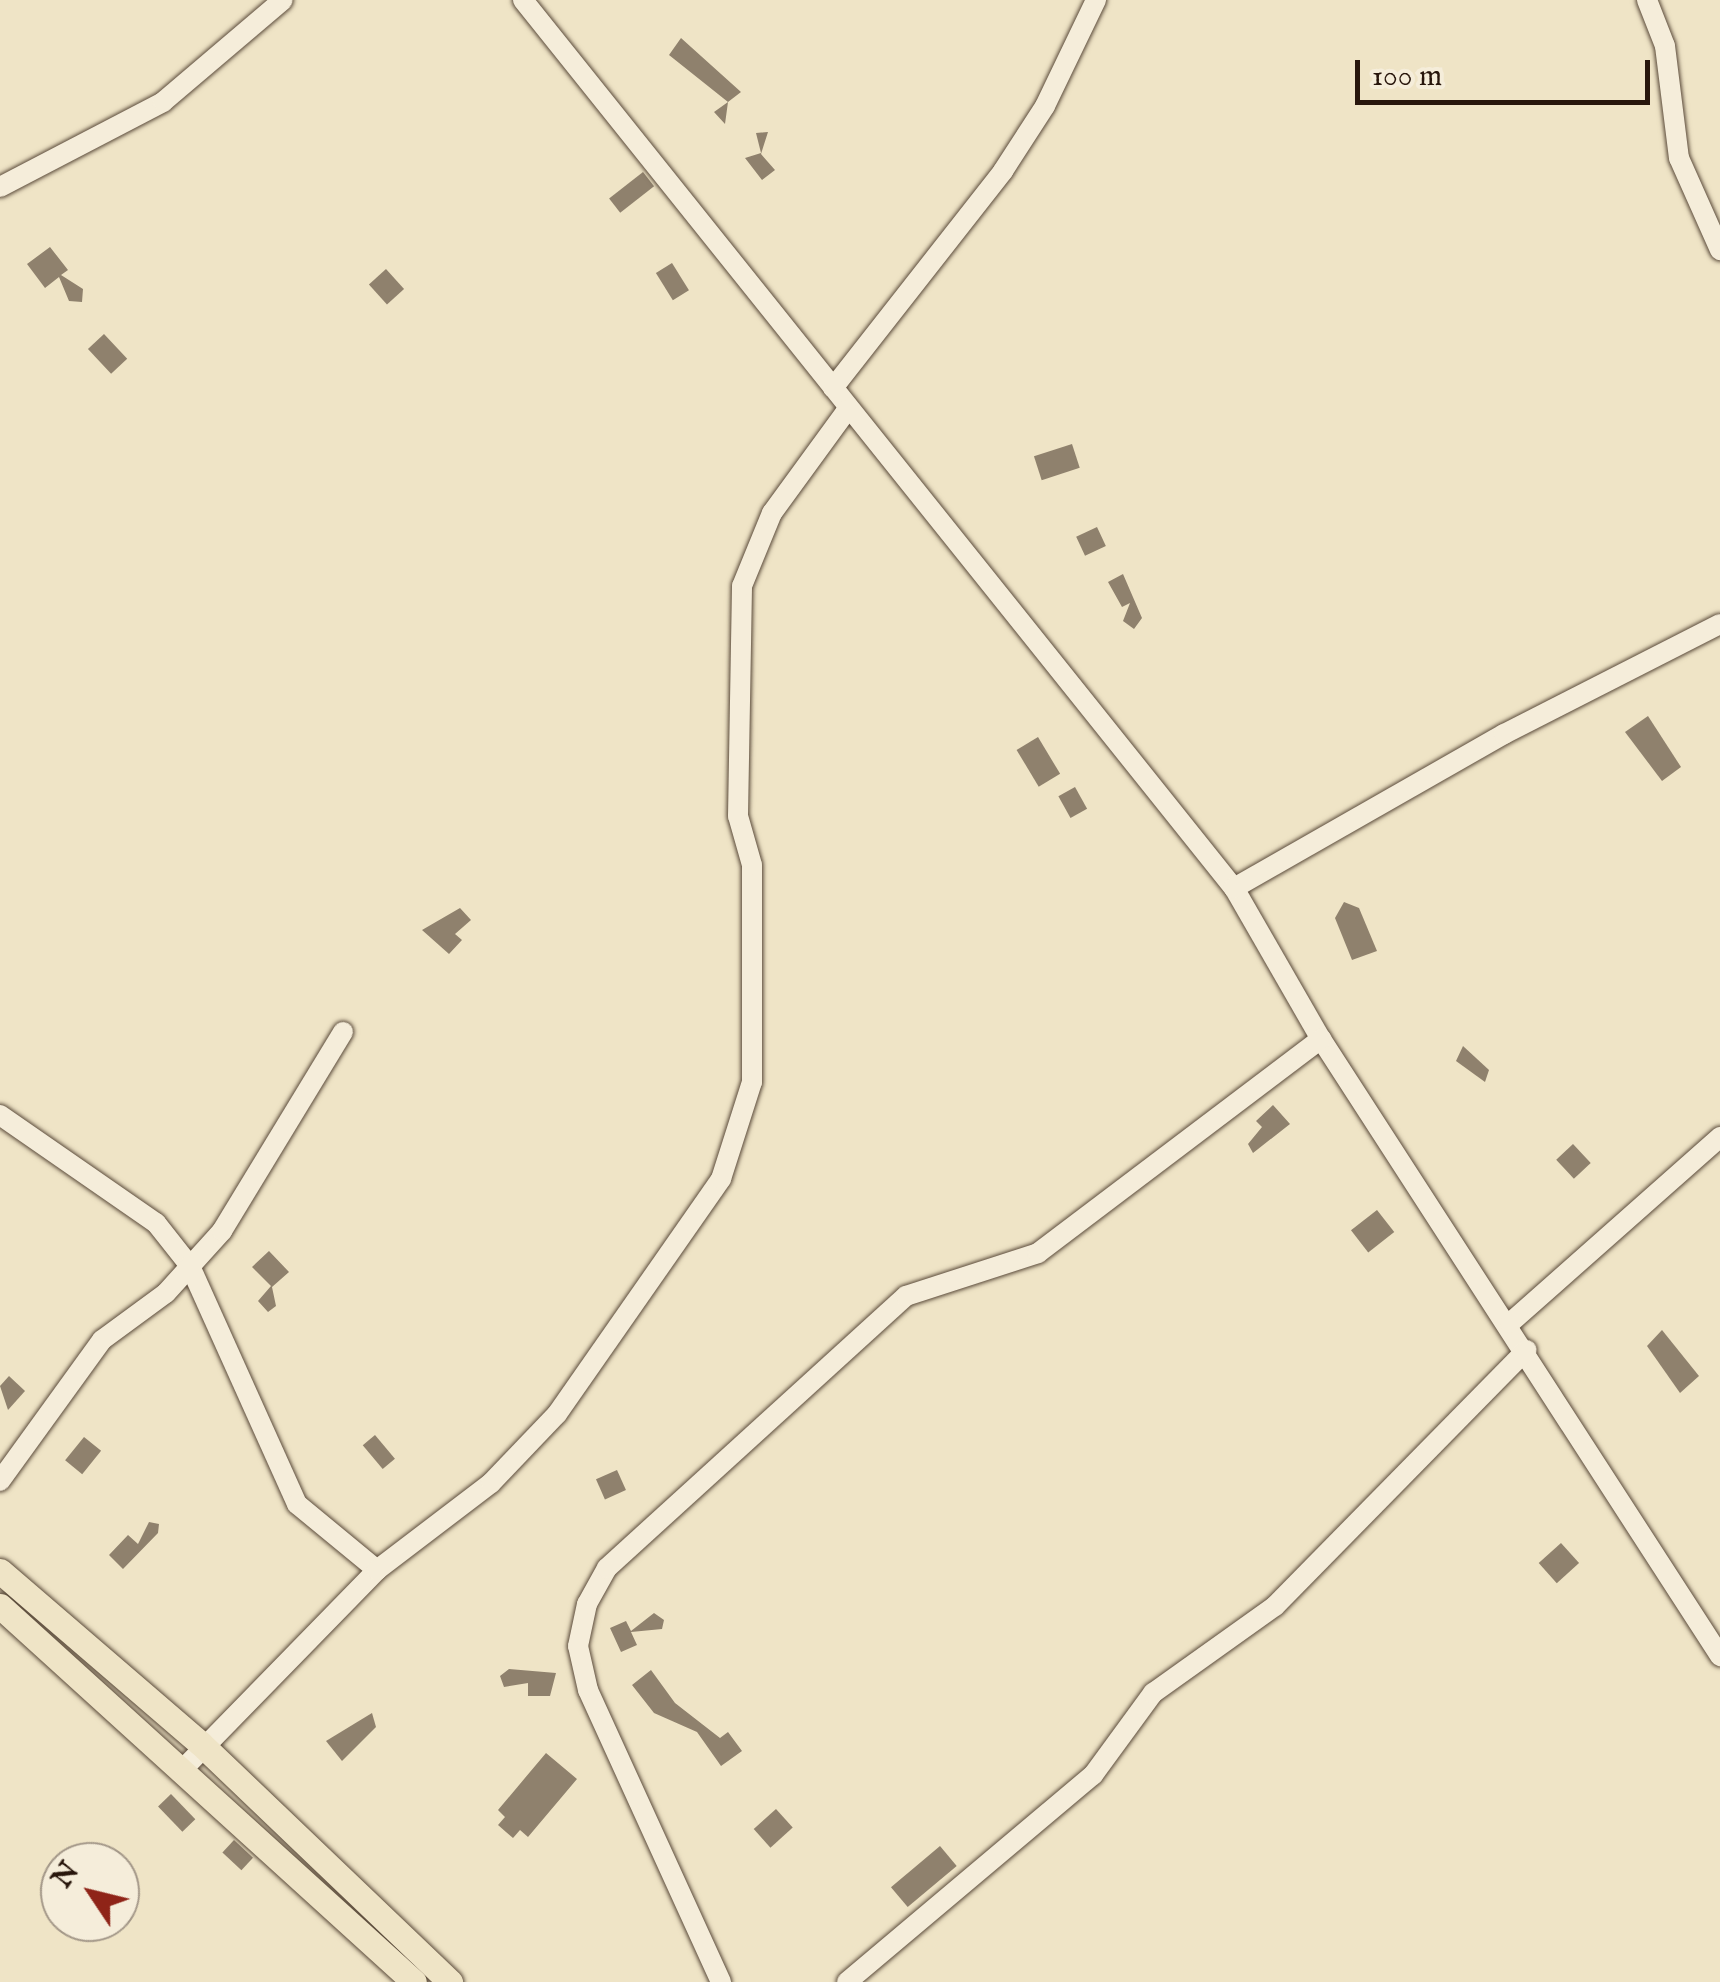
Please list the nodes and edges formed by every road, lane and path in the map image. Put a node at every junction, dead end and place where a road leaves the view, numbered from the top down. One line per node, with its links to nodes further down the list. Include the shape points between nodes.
1 (283, 0): 5 (street, via 164,102)
2 (523, 0): 7 (street)
3 (1096, 0): 7 (street, via 1045,106 1002,171)
4 (1647, 0): 6 (street, via 1666,46 1679,158)
5 (0, 187)
6 (1720, 250)
7 (832, 388): 8 (street)
8 (848, 410): 10 (street, via 953,530); 19 (street, via 772,513 742,586 738,816 752,865 752,1082 721,1179 557,1414 491,1483)
9 (1720, 624): 10 (street, via 1504,734)
10 (1234, 888): 12 (street)
11 (343, 1032): 15 (street, via 222,1231)
12 (1322, 1038): 16 (street); 27 (street, via 1038,1254 906,1296 608,1568 586,1604 578,1646 588,1690)
13 (0, 1116): 15 (street, via 156,1222)
14 (1720, 1138): 16 (street)
15 (190, 1266): 18 (street, via 102,1340); 19 (street, via 297,1504)
16 (1510, 1323): 17 (street)
17 (1527, 1350): 22 (street); 28 (street, via 1275,1606 1153,1693 1092,1775)
18 (0, 1481)
19 (377, 1570): 23 (street)
20 (0, 1571): 23 (main road)
21 (0, 1606): 24 (main road)
22 (1720, 1656)
23 (200, 1744): 24 (street); 26 (main road)
24 (183, 1768): 25 (main road)
25 (414, 1982)
26 (450, 1982)
27 (721, 1982)
28 (846, 1982)

